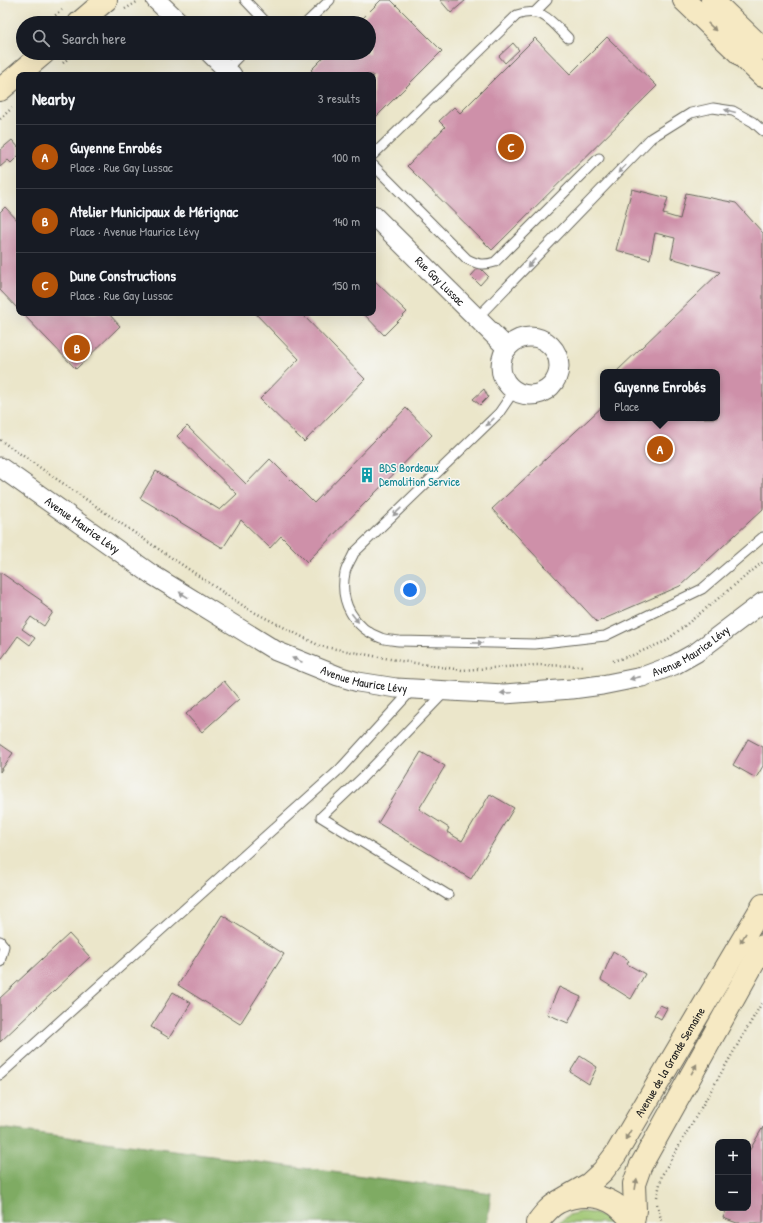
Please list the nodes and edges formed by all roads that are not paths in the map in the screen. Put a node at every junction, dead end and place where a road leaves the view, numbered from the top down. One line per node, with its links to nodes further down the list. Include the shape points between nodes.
1 (106, 0): 9 (main road)
2 (156, 0): 10 (street)
3 (245, 0): 11 (lane)
4 (330, 0): 12 (lane)
5 (547, 0): 8 (lane)
6 (684, 0): 20 (main road, one-way to 20)
7 (712, 0): 14 (main road)
8 (535, 12): 13 (lane, via 547,17); 24 (lane, via 526,12 510,20)
9 (87, 16)
10 (173, 16)
11 (260, 16)
12 (313, 16)
13 (568, 38)
14 (763, 49)
15 (36, 60): 18 (main road)
16 (217, 60): 19 (street)
17 (237, 60): 19 (lane)
18 (21, 72)
19 (229, 72)
20 (763, 76)
21 (16, 77): 22 (main road)
22 (0, 90)
23 (763, 131): 28 (lane, one-way to 28, via 733,111 713,108 691,113 658,134)
24 (376, 152)
25 (599, 158): 26 (lane, via 495,262 486,264 478,264 467,259)
26 (376, 168)
27 (376, 218): 28 (street, Rue Gay Lussac)
28 (477, 318): 29 (street, Rue Gay Lussac)
29 (507, 348): 30 (street, via 500,366 502,376); 30 (street, via 523,338 542,339 556,352 559,362 556,380 550,388 532,395)
30 (514, 391): 32 (lane, one-way to 32, via 499,413 354,553 345,572 343,588 348,610 363,628 382,638 399,641 535,644 604,636 702,589)
31 (0, 467): 34 (street, Avenue Maurice Lévy, one-way to 31, via 358,682 276,651 151,574)
32 (763, 537)
33 (763, 602): 35 (street, Avenue Maurice Lévy, one-way to 35, via 697,652 674,665 642,677 572,689 504,694)
34 (412, 690): 35 (street, Avenue Maurice Lévy); 41 (lane, via 340,769)
35 (445, 692): 36 (lane, via 321,817)
36 (448, 895)
37 (763, 905): 42 (main road, Avenue de la Grande Semaine, one-way to 42, via 616,1154 589,1184)
38 (0, 941): 40 (lane, via 4,946)
39 (763, 946): 44 (main road, Avenue de la Grande Semaine, one-way to 39, via 634,1184 640,1166)
40 (0, 962)
41 (0, 1075)
42 (558, 1202): 43 (main road, via 545,1212); 44 (main road, via 574,1196 592,1196 608,1200 622,1210)
43 (537, 1223)
44 (633, 1223)

